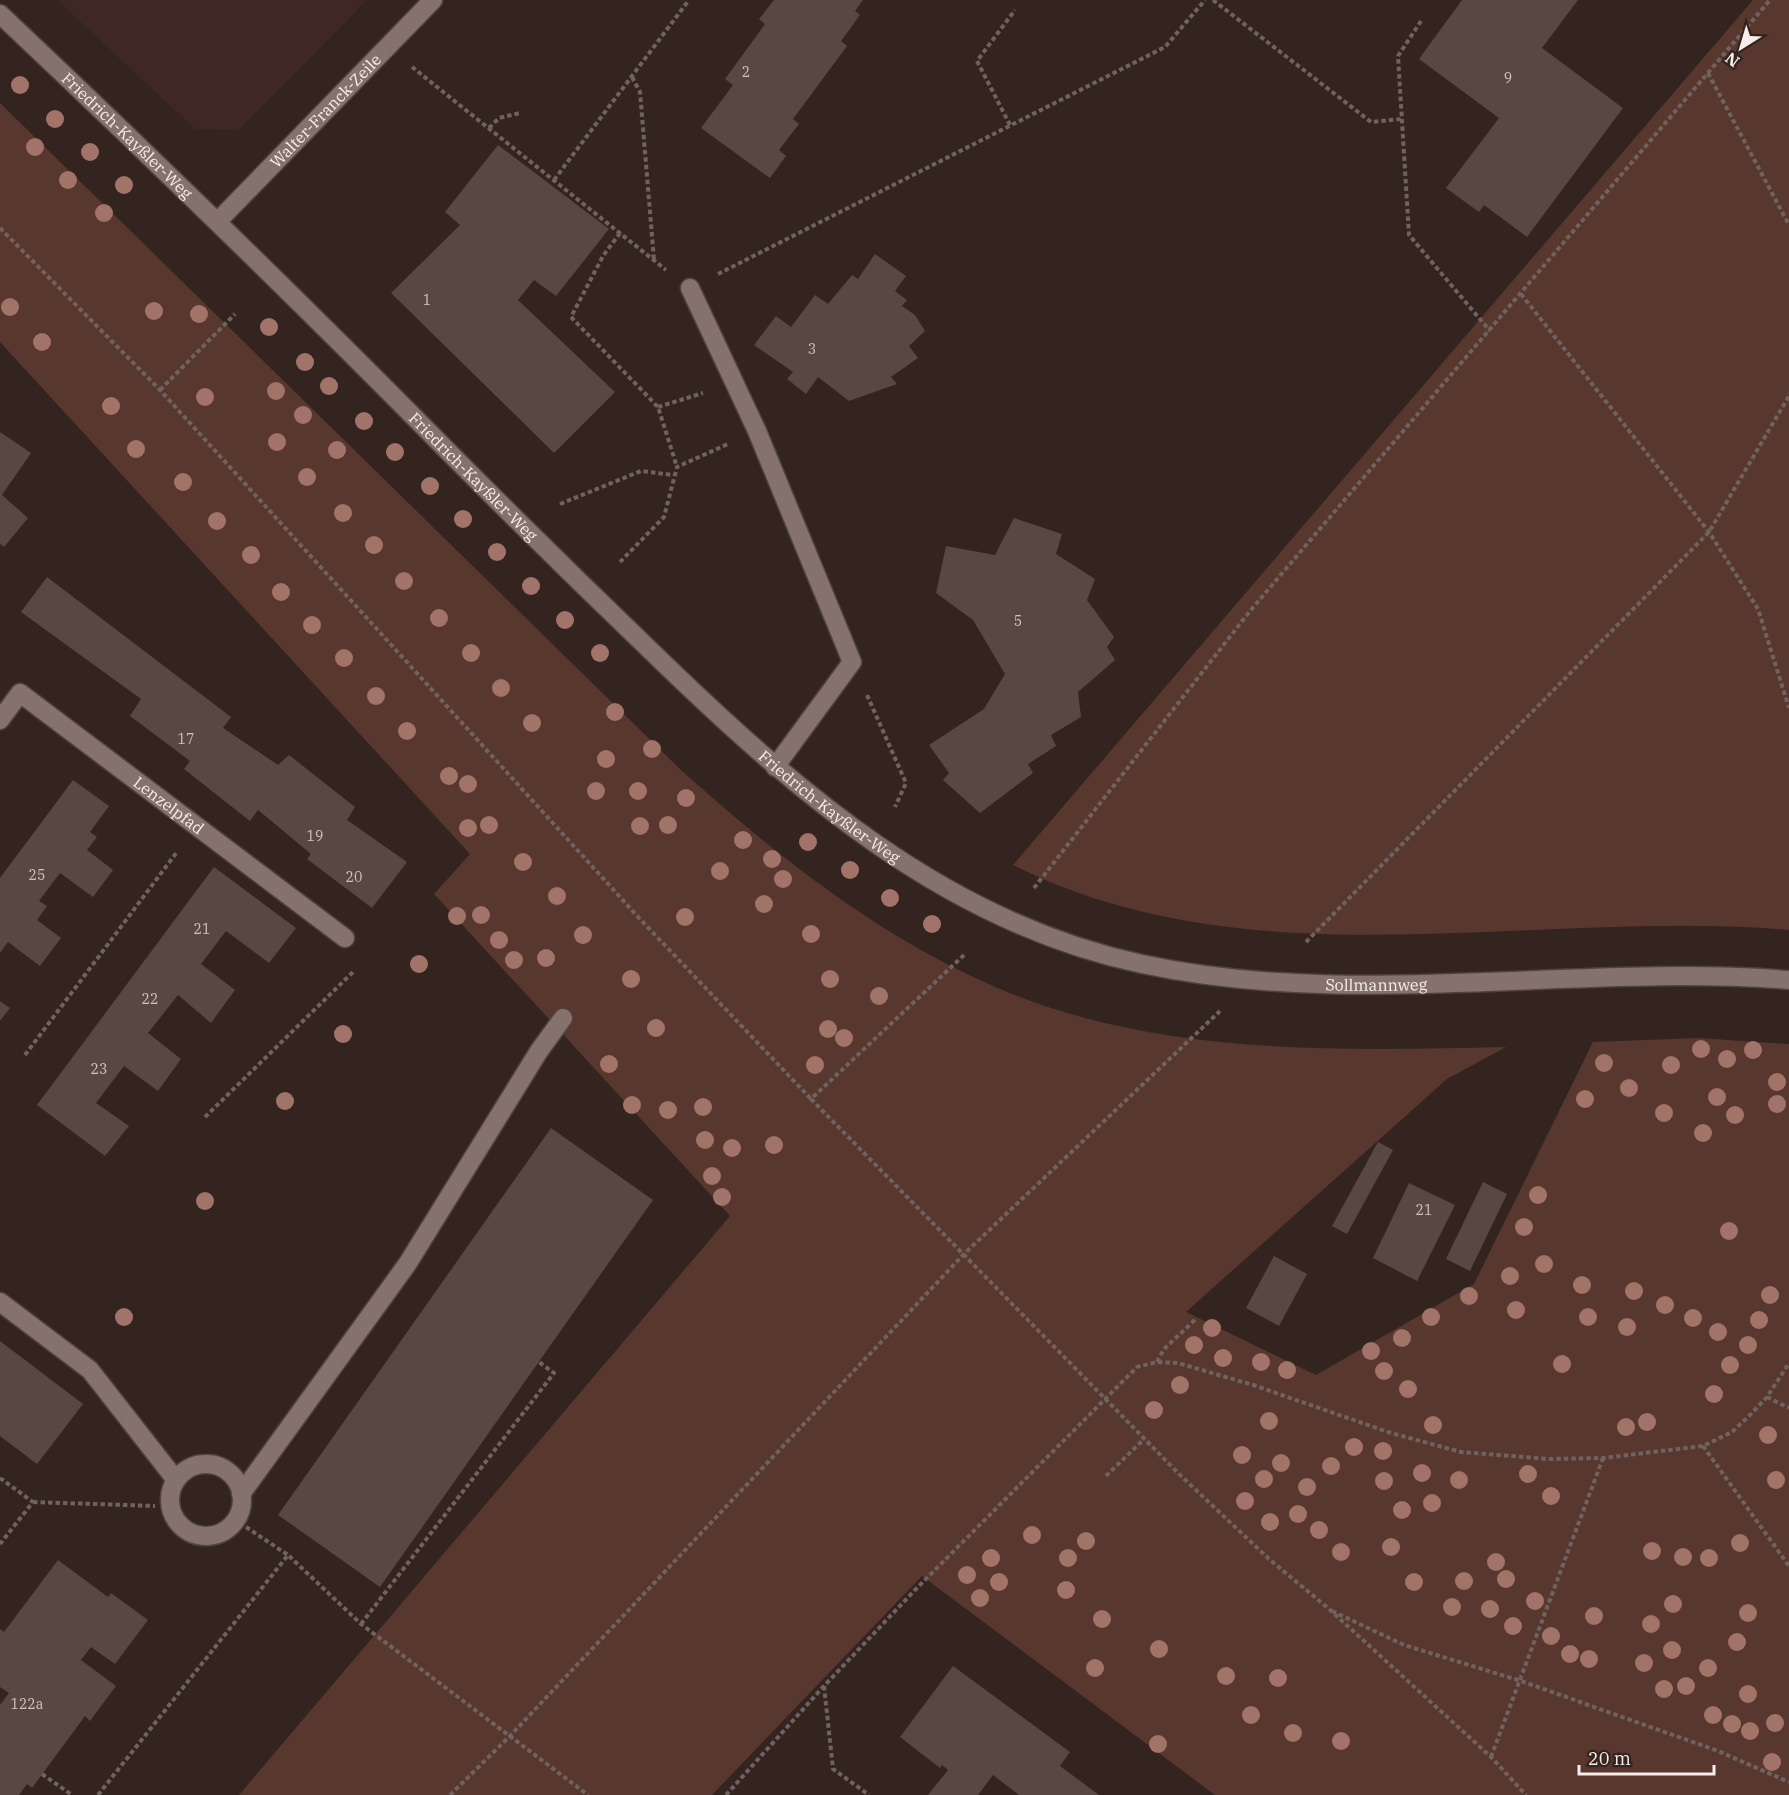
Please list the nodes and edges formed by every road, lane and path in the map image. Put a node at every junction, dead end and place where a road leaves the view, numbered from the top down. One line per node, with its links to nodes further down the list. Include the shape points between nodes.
1 (433, 0): 9 (street, Walter-Franck-Zeile)
2 (689, 0): 11 (path)
3 (1205, 0): 14 (path, via 1165,46)
4 (1213, 0): 13 (path, via 1371,122)
5 (1770, 0): 10 (path)
6 (1015, 10): 14 (path, via 977,61)
7 (0, 14): 17 (street, Friedrich-Kayßler-Weg)
8 (1421, 21): 13 (path, via 1398,56)
9 (388, 47): 15 (path); 17 (street, Walter-Franck-Zeile)
10 (1708, 73): 18 (path); 23 (path)
11 (632, 77): 16 (path); 21 (path, via 640,92)
12 (520, 113): 15 (path, via 499,118)
13 (1402, 119): 25 (path, via 1409,235)
14 (1010, 125): 22 (path)
15 (489, 128): 16 (path)
16 (554, 180): 20 (path)
17 (218, 221): 39 (street, Friedrich-Kayßler-Weg, via 560,564)
18 (1789, 225)
19 (0, 228): 27 (path)
20 (620, 233): 21 (path); 29 (path, via 571,316)
21 (654, 261): 22 (path)
22 (690, 288): 26 (street)
23 (1521, 294): 25 (path); 34 (path)
24 (235, 314): 27 (path)
25 (1490, 331): 42 (path, via 1250,611)
26 (733, 379): 29 (path); 30 (street)
27 (160, 390): 51 (path, via 639,918)
28 (1789, 396): 34 (path)
29 (658, 407): 31 (path)
30 (757, 431): 31 (path); 36 (street)
31 (677, 467): 32 (path)
32 (673, 475): 33 (path, via 641,471); 35 (path, via 664,517)
33 (560, 504)
34 (1709, 532): 37 (path, via 1758,609); 45 (path)
35 (620, 562)
36 (852, 662): 39 (street); 40 (path, via 906,783)
37 (1789, 708)
38 (0, 720): 41 (street, Lenzelpfad, via 20,693)
39 (775, 767): 43 (street, Friedrich-Kayßler-Weg, via 870,841)
40 (895, 807)
41 (196, 826): 44 (street, Lenzelpfad); 50 (path)
42 (1034, 888)
43 (974, 905): 47 (street, Sollmannweg, via 1094,953 1147,966 1253,979 1351,986 1668,974)
44 (345, 938): 52 (path, via 354,970)
45 (1306, 942)
46 (964, 955): 51 (path)
47 (1789, 980)
48 (1227, 1004): 53 (path)
49 (563, 1018): 68 (street, via 408,1263)
50 (25, 1055)
51 (811, 1099): 53 (path)
52 (205, 1117)
53 (964, 1254): 60 (path); 79 (path)
54 (0, 1302): 67 (street, via 90,1370)
55 (1197, 1318): 57 (path, via 1164,1349)
56 (539, 1362): 76 (path, via 554,1372)
57 (1157, 1362): 60 (path, via 1137,1367); 64 (path, via 1189,1366 1461,1452 1549,1459)
58 (1789, 1363): 59 (path)
59 (1767, 1397): 61 (path); 63 (path, via 1732,1432)
60 (1104, 1398): 62 (path); 78 (path)
61 (1789, 1408)
62 (1144, 1439): 65 (path); 75 (path, via 1269,1559)
63 (1703, 1446): 64 (path); 74 (path)
64 (1603, 1458): 77 (path)
65 (1106, 1476)
66 (0, 1478): 69 (path)
67 (176, 1480): 68 (street, via 196,1465 208,1464 230,1473); 70 (street)
68 (241, 1494): 71 (street)
69 (33, 1502): 70 (path); 72 (path)
70 (171, 1507): 71 (street, via 182,1527 192,1533 216,1534)
71 (236, 1521): 73 (path)
72 (0, 1544)
73 (288, 1555): 76 (path); 84 (path)
74 (1789, 1566)
75 (1329, 1609): 77 (path, via 1404,1645); 80 (path)
76 (361, 1624): 79 (path)
77 (1521, 1681): 80 (path); 82 (path, via 1718,1751)
78 (824, 1686): 87 (path); 88 (path, via 833,1769)
79 (510, 1736): 85 (path); 86 (path)
80 (1491, 1757): 89 (path)
81 (42, 1774): 83 (path)
82 (1789, 1782)
83 (72, 1795)
84 (98, 1795)
85 (450, 1795)
86 (588, 1795)
87 (726, 1795)
88 (869, 1795)
89 (1526, 1795)

